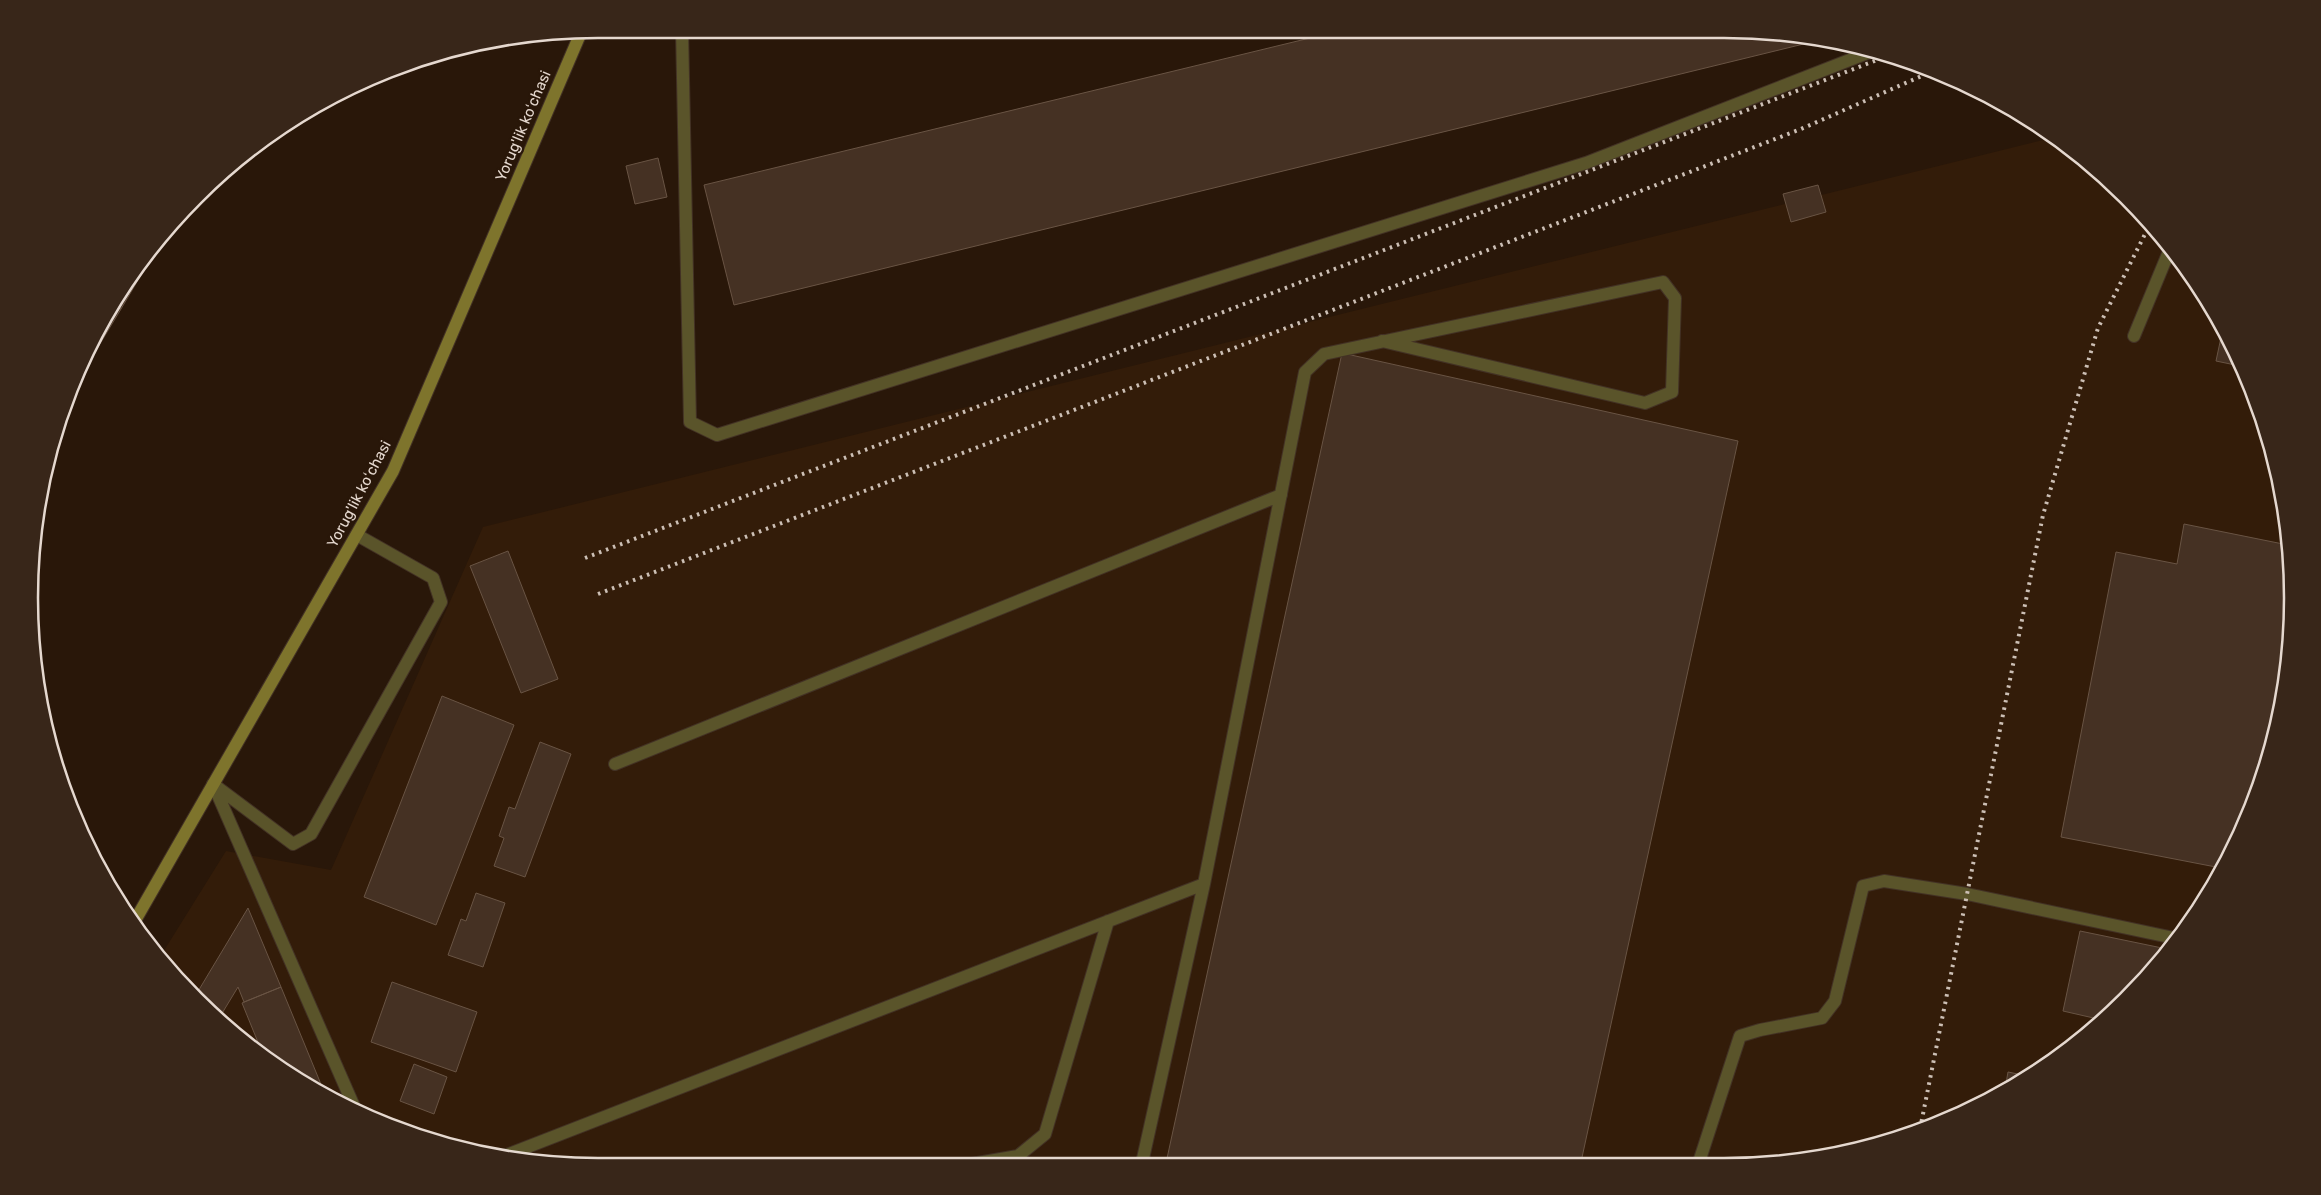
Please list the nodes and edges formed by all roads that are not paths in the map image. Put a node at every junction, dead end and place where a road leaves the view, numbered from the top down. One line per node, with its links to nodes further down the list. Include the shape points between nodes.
1 (682, 38): 3 (lane, via 690,422 717,435 1586,163)
2 (578, 39): 8 (main road, Yorug'lik koʻchasi, via 393,471)
3 (1861, 55)
4 (2167, 256): 5 (lane)
5 (2134, 336)
6 (1382, 342): 6 (lane, via 1663,282 1675,298 1672,392 1645,403); 7 (lane, via 1324,354 1304,372)
7 (1281, 495): 9 (lane); 11 (lane)
8 (357, 535): 10 (main road, Yorug'lik koʻchasi); 10 (lane, via 433,578 441,602 311,834 293,844)
9 (616, 764)
10 (213, 784): 12 (main road, Yorug'lik koʻchasi); 15 (lane)
11 (1204, 884): 13 (lane); 18 (lane)
12 (137, 916)
13 (1108, 921): 16 (lane); 17 (lane, via 1045,1134 1018,1156)
14 (2169, 937): 19 (lane, via 1967,894 1884,881 1863,886 1835,1001 1822,1018 1740,1036)
15 (351, 1101)
16 (515, 1152)
17 (1006, 1158)
18 (1143, 1158)
19 (1700, 1158)

